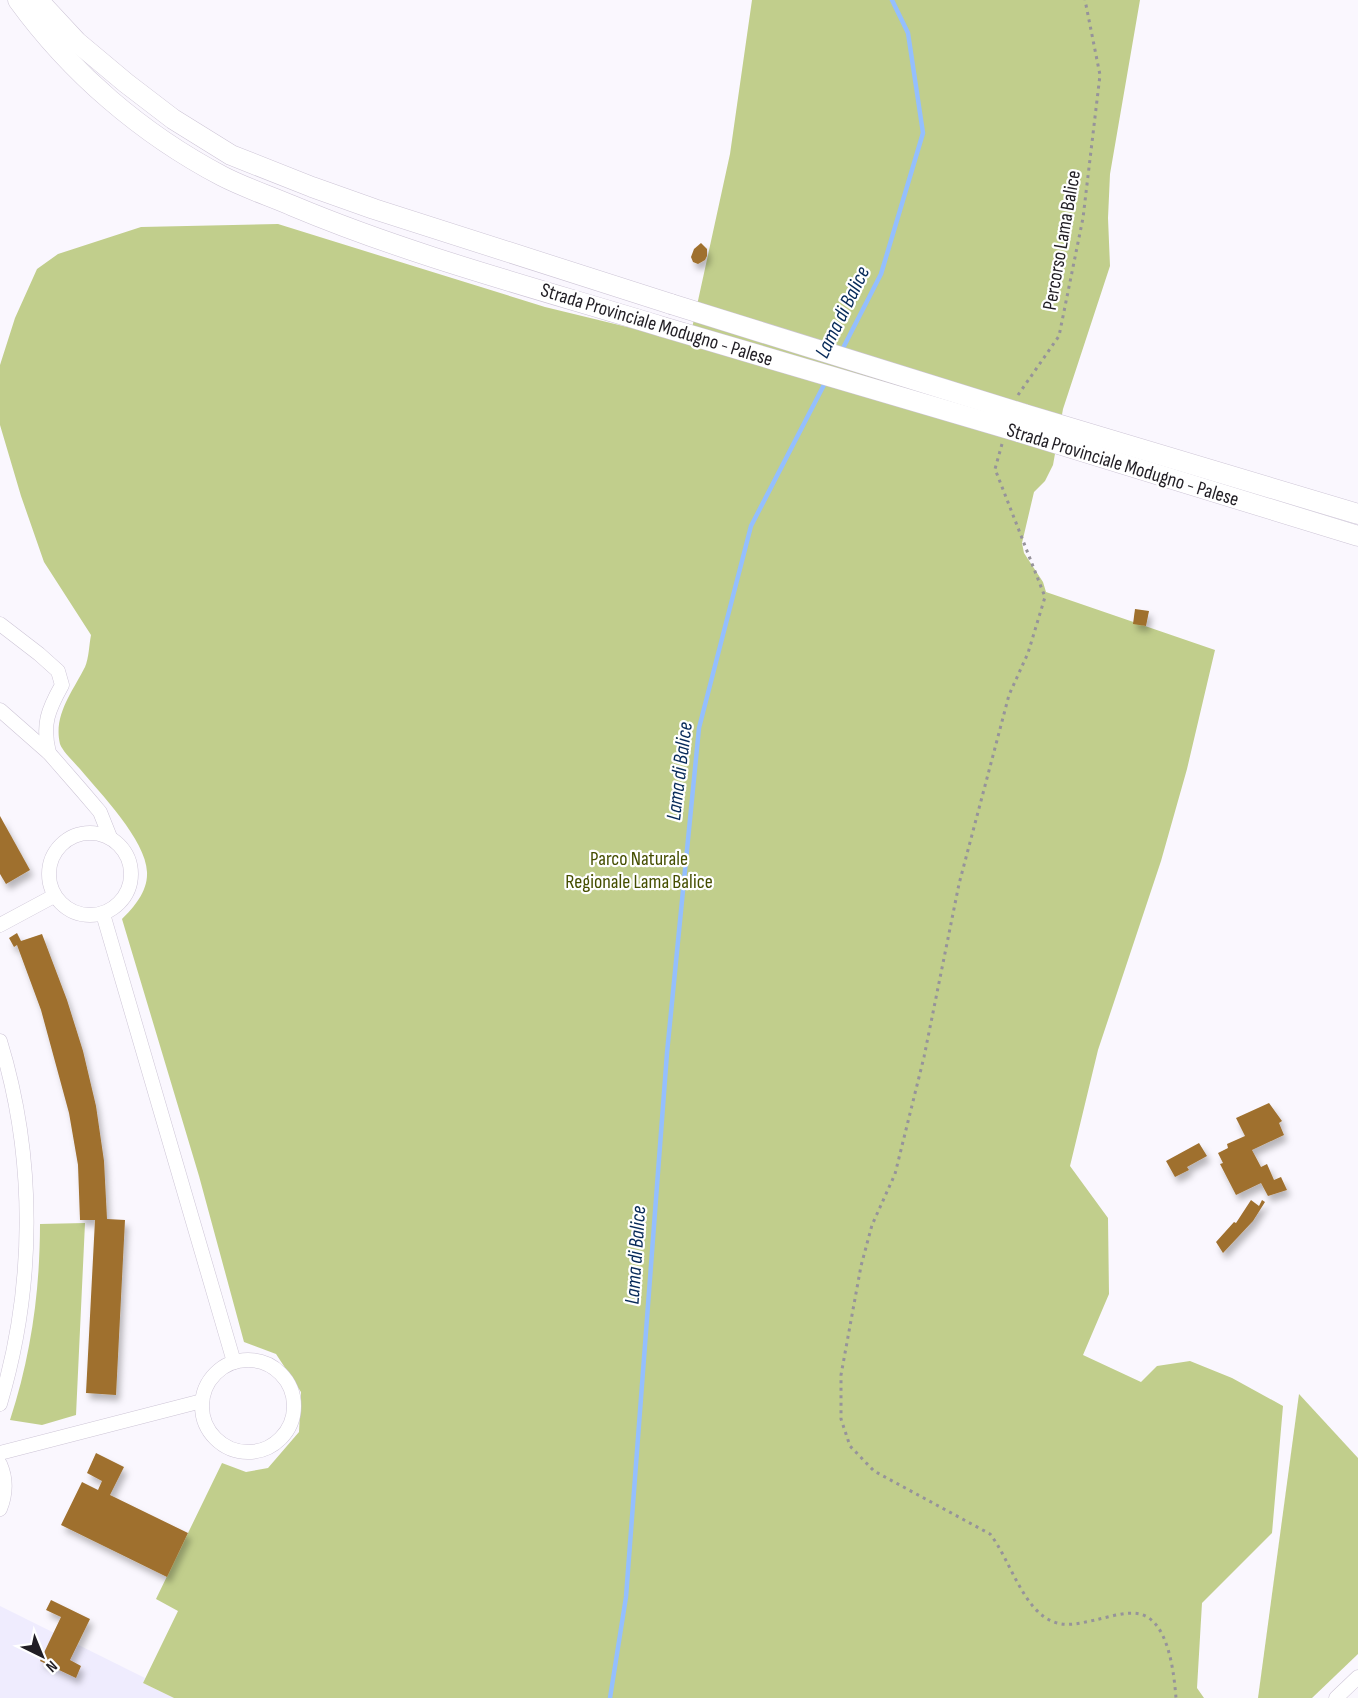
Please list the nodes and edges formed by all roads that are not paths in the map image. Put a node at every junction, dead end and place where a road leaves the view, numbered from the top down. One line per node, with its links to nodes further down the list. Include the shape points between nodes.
1 (18, 0): 3 (main road, Strada Provinciale Modugno - Palese, bridge, via 68,62 113,102 168,143 223,176 361,234 663,327)
2 (38, 0): 3 (main road, Strada Provinciale Modugno - Palese, bridge, via 77,42 126,83 173,119 231,155 312,188)
3 (1016, 421): 4 (main road, Strada Provinciale Modugno - Palese); 5 (main road, Strada Provinciale Modugno - Palese)
4 (1358, 514)
5 (1358, 536)
6 (0, 624): 8 (street, via 58,671 63,685 48,710 45,736)
7 (0, 710): 8 (street)
8 (49, 753): 9 (street, via 100,812)
9 (110, 837): 10 (street, via 85,832 62,843 50,865); 11 (street, via 125,851 132,870 131,884 116,907)
10 (54, 896): 11 (street, via 79,914); 12 (street)
11 (103, 914): 14 (street)
12 (0, 925)
13 (0, 1041): 16 (street, via 19,1120 26,1221 21,1315)
14 (234, 1362): 15 (street, via 214,1374); 15 (street, via 254,1360 282,1373 291,1386 294,1401 294,1416 287,1431 263,1450 233,1449 219,1442 209,1430)
15 (202, 1401): 17 (street)
16 (0, 1404)
17 (0, 1453)
18 (0, 1464): 19 (street, via 6,1490)
19 (0, 1509)
20 (1358, 1677): 21 (street)
21 (1335, 1698)

